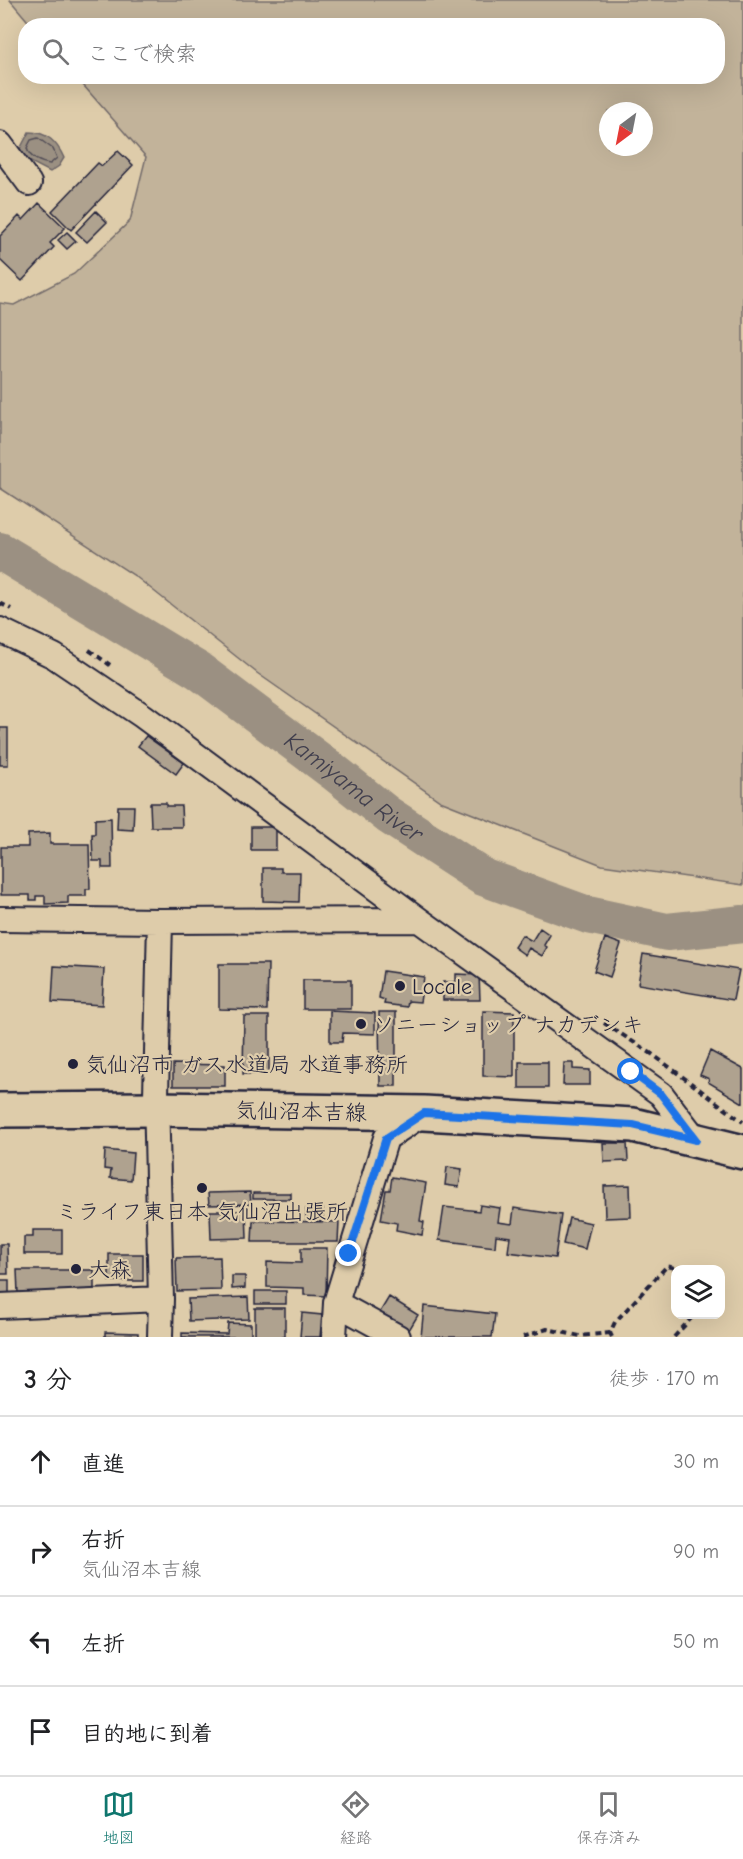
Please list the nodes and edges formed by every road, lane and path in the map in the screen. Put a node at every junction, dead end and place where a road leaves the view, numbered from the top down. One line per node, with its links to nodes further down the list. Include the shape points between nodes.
1 (0, 144): 2 (street)
2 (29, 183)
3 (0, 630): 5 (street, via 54,656 142,716)
4 (0, 919): 6 (street)
5 (419, 920): 6 (street); 10 (street, via 661,1094)
6 (160, 921): 7 (street)
7 (156, 1109): 8 (main road, 気仙沼本吉線); 9 (main road, 気仙沼本吉線); 13 (street)
8 (0, 1110)
9 (424, 1113): 10 (main road, 気仙沼本吉線, via 633,1125); 14 (street, via 386,1138)
10 (696, 1140): 11 (main road, 気仙沼本吉線)
11 (743, 1152)
12 (671, 1267): 17 (path, via 667,1266 615,1322)
13 (161, 1299): 15 (street); 18 (street)
14 (336, 1303): 19 (street); 20 (street)
15 (0, 1306)
16 (690, 1319): 22 (path)
17 (611, 1335): 21 (path, via 580,1336 547,1329)
18 (160, 1337)
19 (334, 1337)
20 (398, 1337)
21 (523, 1337)
22 (674, 1337)

